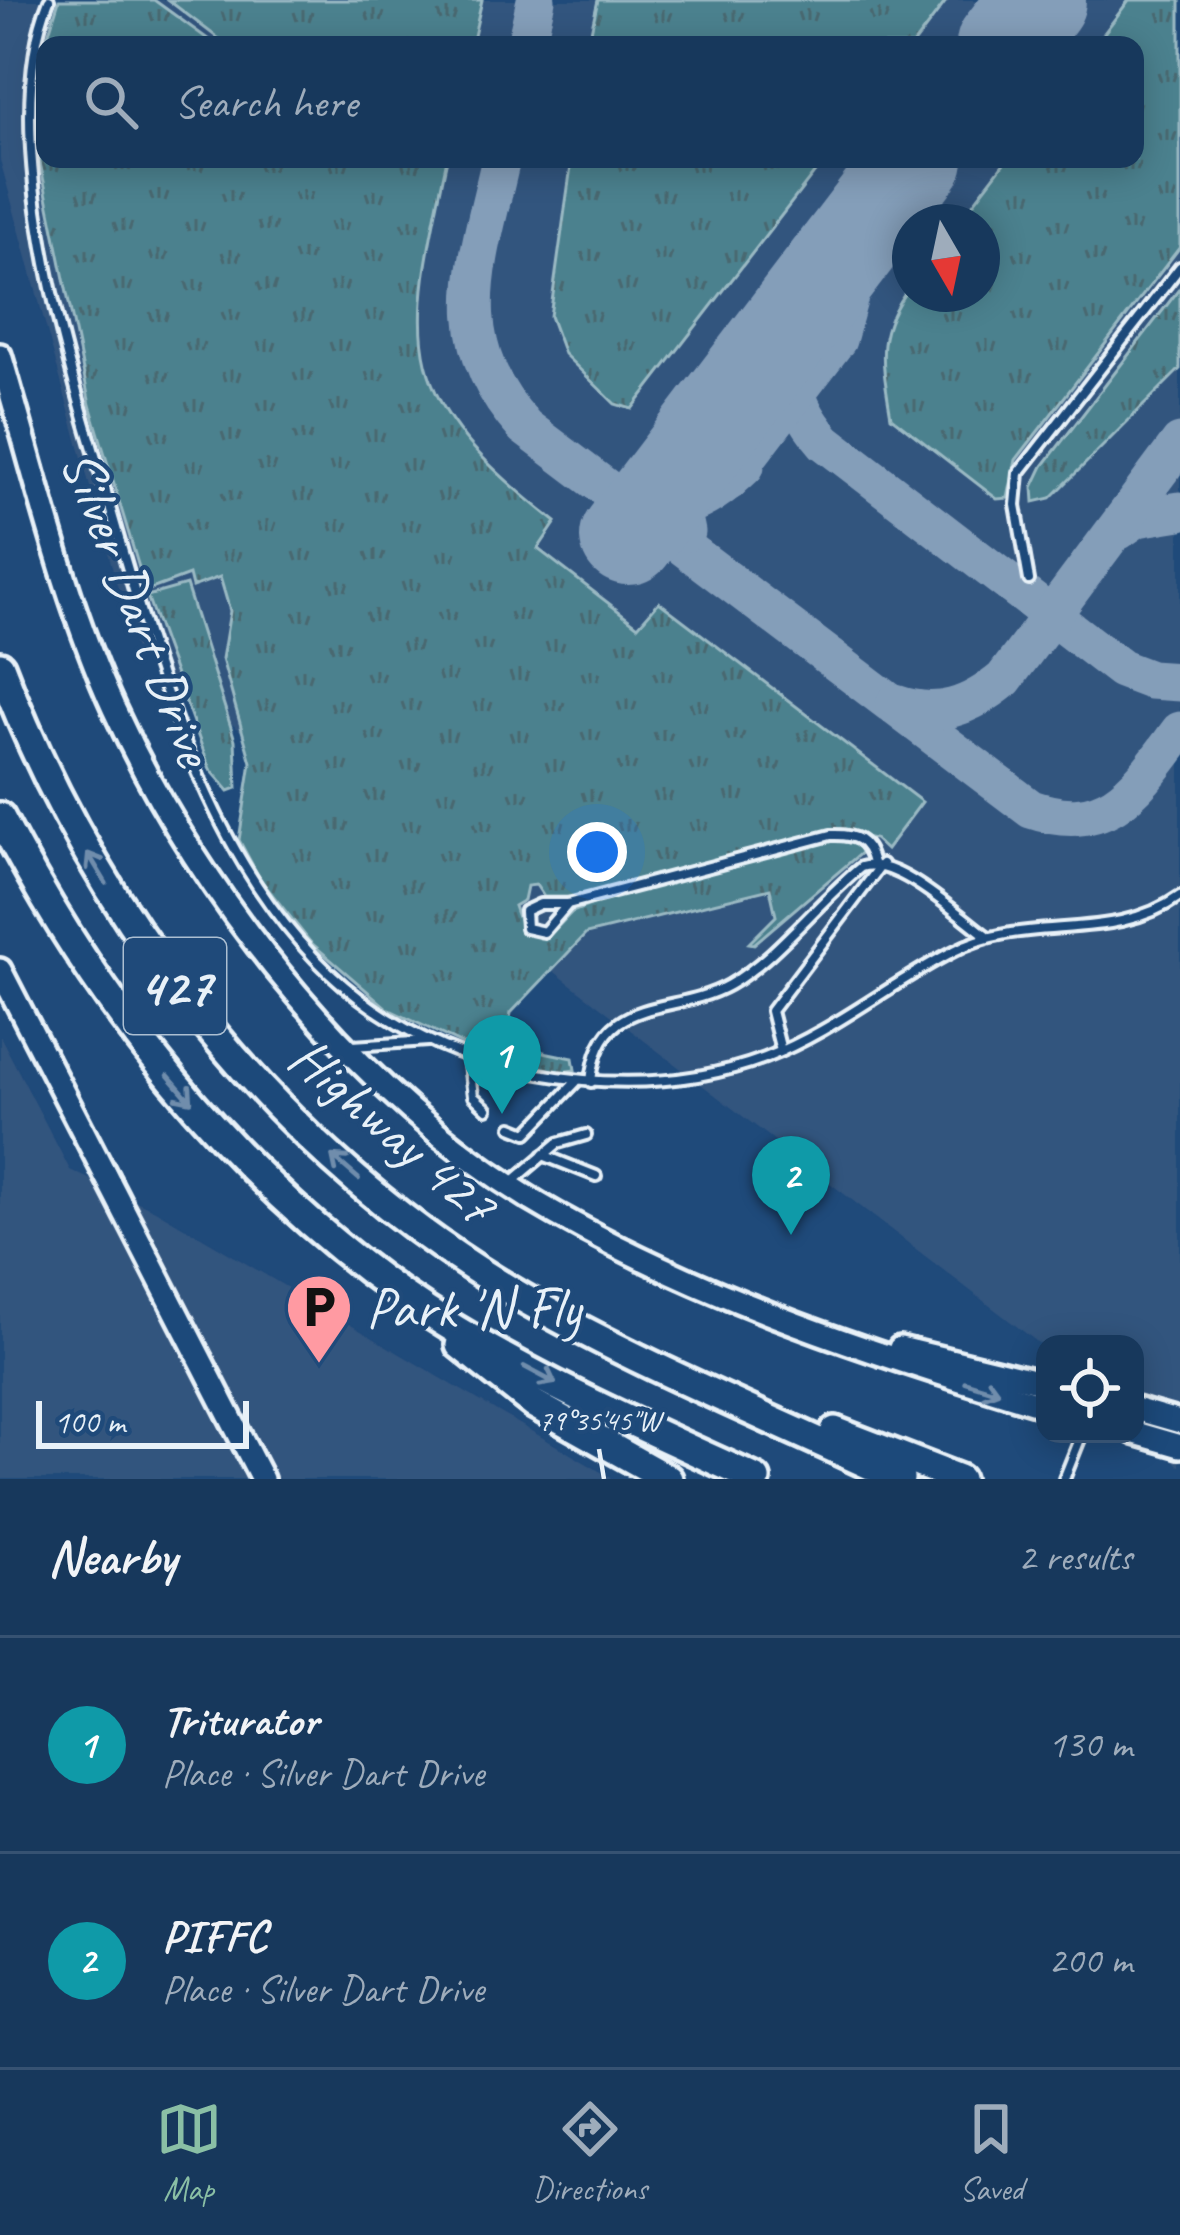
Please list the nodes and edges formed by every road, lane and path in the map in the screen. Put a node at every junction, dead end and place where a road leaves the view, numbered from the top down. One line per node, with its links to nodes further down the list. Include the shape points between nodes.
1 (49, 0): 3 (lane)
2 (36, 36): 14 (lane, via 24,98 29,172 77,397 169,692 243,869 283,928)
3 (36, 36)
4 (1180, 267): 6 (lane, via 1019,473)
5 (0, 356): 16 (street, Silver Dart Drive, via 74,603 157,798 268,965)
6 (1029, 580)
7 (0, 666): 30 (highway, Highway 427 / 427, one-way to 7, via 524,1298 436,1240 319,1144 232,1055 166,975 92,860)
8 (0, 817): 28 (highway, Highway 427 / 427, one-way to 28, via 79,955 160,1066 280,1195)
9 (877, 863): 11 (lane, via 864,842 831,835); 12 (lane); 18 (lane, via 772,1011); 21 (lane, via 844,880 728,986 651,1006 612,1028 593,1059)
10 (1180, 896): 12 (lane, via 1098,926)
11 (568, 904): 11 (lane, via 529,907 526,928 549,929)
12 (988, 937): 18 (lane)
13 (0, 970): 38 (street)
14 (391, 1021): 15 (lane); 17 (lane, via 395,1037)
15 (430, 1041): 17 (lane); 19 (lane)
16 (348, 1046): 17 (lane); 27 (street, Silver Dart Drive, via 416,1114)
17 (379, 1046)
18 (781, 1051): 21 (lane, via 668,1081)
19 (468, 1056): 20 (lane); 22 (lane, via 469,1084)
20 (577, 1081): 21 (lane); 23 (lane, via 536,1128)
21 (591, 1082)
22 (487, 1109)
23 (512, 1127)
24 (586, 1135): 25 (lane)
25 (541, 1155): 26 (lane); 27 (lane)
26 (596, 1176)
27 (511, 1183): 29 (street, Silver Dart Drive, via 704,1290)
28 (402, 1295): 39 (highway, via 534,1404); 40 (highway, Highway 427 / 427, one-way to 40, via 564,1388)
29 (840, 1337): 31 (street, Silver Dart Drive); 32 (street, Silver Dart Drive, one-way to 32)
30 (640, 1357): 41 (highway, Highway 427 / 427); 42 (highway)
31 (1036, 1380)
32 (1036, 1403)
33 (1144, 1412): 34 (street)
34 (1180, 1422)
35 (1144, 1436): 37 (street)
36 (1078, 1443): 43 (lane)
37 (1180, 1446)
38 (262, 1479)
39 (668, 1479)
40 (756, 1479)
41 (900, 1479)
42 (959, 1479)
43 (1064, 1479)

